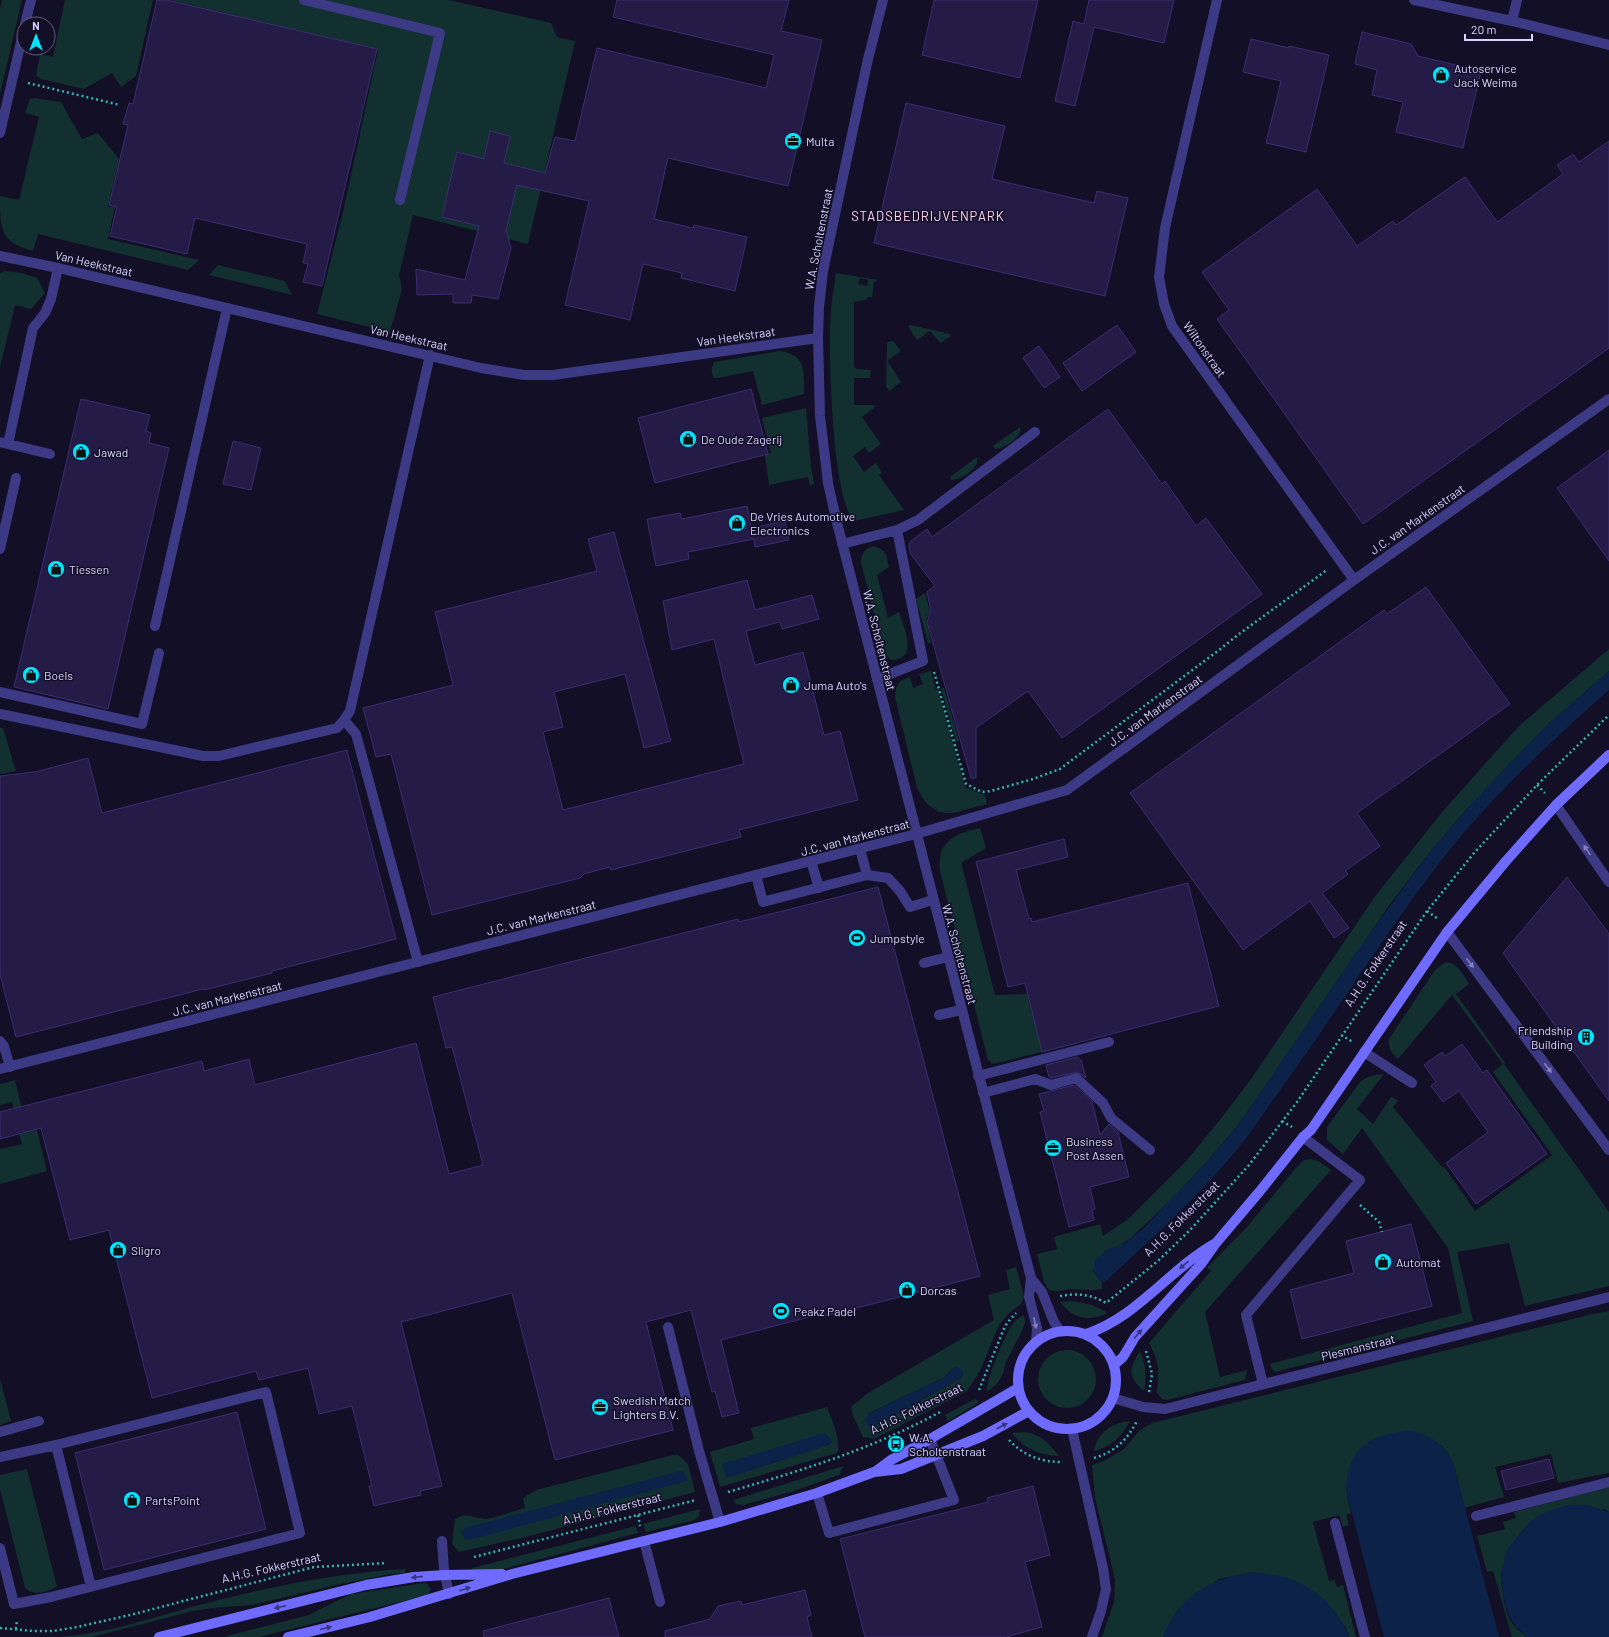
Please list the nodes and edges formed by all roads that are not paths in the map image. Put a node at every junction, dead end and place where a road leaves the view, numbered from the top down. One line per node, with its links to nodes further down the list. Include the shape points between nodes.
1 (31, 0): 7 (street)
2 (304, 0): 12 (street, via 440,33)
3 (883, 0): 16 (street, W.A. Scholtenstraat, via 823,272)
4 (1217, 0): 27 (street, Wiltonstraat, via 1165,228 1159,277 1164,304 1172,326)
5 (1414, 0): 8 (street)
6 (1517, 0): 8 (street)
7 (27, 16)
8 (1512, 21): 9 (street)
9 (1609, 45)
10 (18, 56): 11 (street)
11 (0, 133)
12 (400, 200)
13 (0, 256): 14 (street, Van Heekstraat)
14 (58, 268): 15 (street, Van Heekstraat); 20 (street, via 51,299 45,313 33,328)
15 (227, 308): 17 (street, Van Heekstraat); 28 (street)
16 (818, 338): 17 (street, Van Heekstraat, via 553,375 518,374); 25 (street, W.A. Scholtenstraat, via 823,447 828,483)
17 (430, 355): 33 (street, via 350,711)
18 (1609, 399): 27 (street, J.C. van Markenstraat)
19 (1035, 432): 24 (street, via 918,520)
20 (4, 443): 21 (street)
21 (50, 454)
22 (16, 478): 23 (street)
23 (3, 521): 26 (street)
24 (897, 530): 25 (street); 30 (street, via 923,661)
25 (842, 544): 30 (street, W.A. Scholtenstraat)
26 (0, 549)
27 (1354, 580): 36 (street, J.C. van Markenstraat, via 1067,790)
28 (155, 626)
29 (159, 653): 31 (street, via 142,724)
30 (877, 679): 36 (street, W.A. Scholtenstraat)
31 (0, 692)
32 (0, 714): 33 (street, via 203,756 219,756 337,728)
33 (344, 720): 46 (street, via 356,734)
34 (1609, 755): 35 (street)
35 (1556, 804): 41 (street, one-way to 35); 44 (street)
36 (916, 834): 37 (street, J.C. van Markenstraat); 43 (street, W.A. Scholtenstraat)
37 (860, 849): 38 (street, J.C. van Markenstraat); 40 (street)
38 (811, 861): 39 (street, J.C. van Markenstraat); 42 (street)
39 (756, 875): 42 (street, via 763,902); 46 (street, J.C. van Markenstraat)
40 (868, 875): 42 (street); 43 (street, via 888,878 910,907)
41 (1609, 882)
42 (819, 888)
43 (933, 900): 45 (street, W.A. Scholtenstraat)
44 (1447, 932): 52 (street); 59 (street, one-way to 59)
45 (948, 957): 47 (street); 48 (street, W.A. Scholtenstraat)
46 (418, 962): 53 (street, J.C. van Markenstraat)
47 (924, 963)
48 (961, 1010): 49 (street); 54 (street, W.A. Scholtenstraat)
49 (939, 1015)
50 (0, 1041): 53 (street, via 4,1046)
51 (1109, 1042): 54 (street)
52 (1364, 1052): 55 (street); 57 (street, via 1311,1130)
53 (5, 1068)
54 (978, 1076): 56 (street, W.A. Scholtenstraat)
55 (1412, 1083)
56 (983, 1093): 58 (street, via 1035,1079 1051,1085 1076,1078 1103,1103 1111,1118); 61 (street, W.A. Scholtenstraat)
57 (1303, 1137): 60 (street); 68 (street, via 1360,1180 1246,1315)
58 (1150, 1150)
59 (1609, 1150)
60 (1216, 1243): 65 (street, one-way to 65, via 1199,1252 1124,1314 1099,1330); 67 (street, one-way to 60, via 1123,1357 1135,1337 1202,1263)
61 (1031, 1278): 64 (street, W.A. Scholtenstraat, via 1042,1292); 66 (street, W.A. Scholtenstraat, one-way to 66, via 1029,1297 1037,1328)
62 (1609, 1296): 68 (street, Plesmanstraat)
63 (668, 1327): 83 (street, via 699,1452)
64 (1060, 1331): 65 (street); 66 (street)
65 (1086, 1334): 67 (street, via 1104,1347)
66 (1036, 1341): 69 (street, via 1020,1362)
67 (1114, 1365): 70 (street, via 1116,1387)
68 (1263, 1384): 70 (street, Plesmanstraat, via 1165,1409 1143,1407)
69 (1018, 1388): 71 (street, via 1022,1401); 75 (street)
70 (1113, 1398): 73 (street, via 1097,1419 1085,1426)
71 (1029, 1411): 73 (street, via 1048,1426); 77 (street, one-way to 71, via 983,1436)
72 (39, 1421): 74 (street)
73 (1072, 1429): 95 (street, via 1106,1589)
74 (0, 1432)
75 (930, 1439): 77 (street); 79 (street)
76 (56, 1445): 78 (street); 90 (street); 90 (street, via 266,1392 300,1534)
77 (937, 1455): 79 (street, via 902,1469); 81 (street, via 954,1500 829,1534)
78 (0, 1457)
79 (874, 1472): 81 (street)
80 (1609, 1482): 82 (street)
81 (817, 1493): 83 (street)
82 (1476, 1516)
83 (720, 1522): 86 (street)
84 (1335, 1523): 96 (street)
85 (442, 1541): 89 (street)
86 (644, 1541): 88 (street); 92 (street)
87 (0, 1548): 90 (street, via 14,1604)
88 (512, 1574): 89 (street); 91 (street, one-way to 88)
89 (445, 1575): 91 (street); 93 (street, one-way to 93, via 366,1585)
90 (91, 1587)
91 (449, 1594): 94 (street, one-way to 91)
92 (660, 1602)
93 (159, 1637)
94 (288, 1637)
95 (1092, 1637)
96 (1365, 1637)

